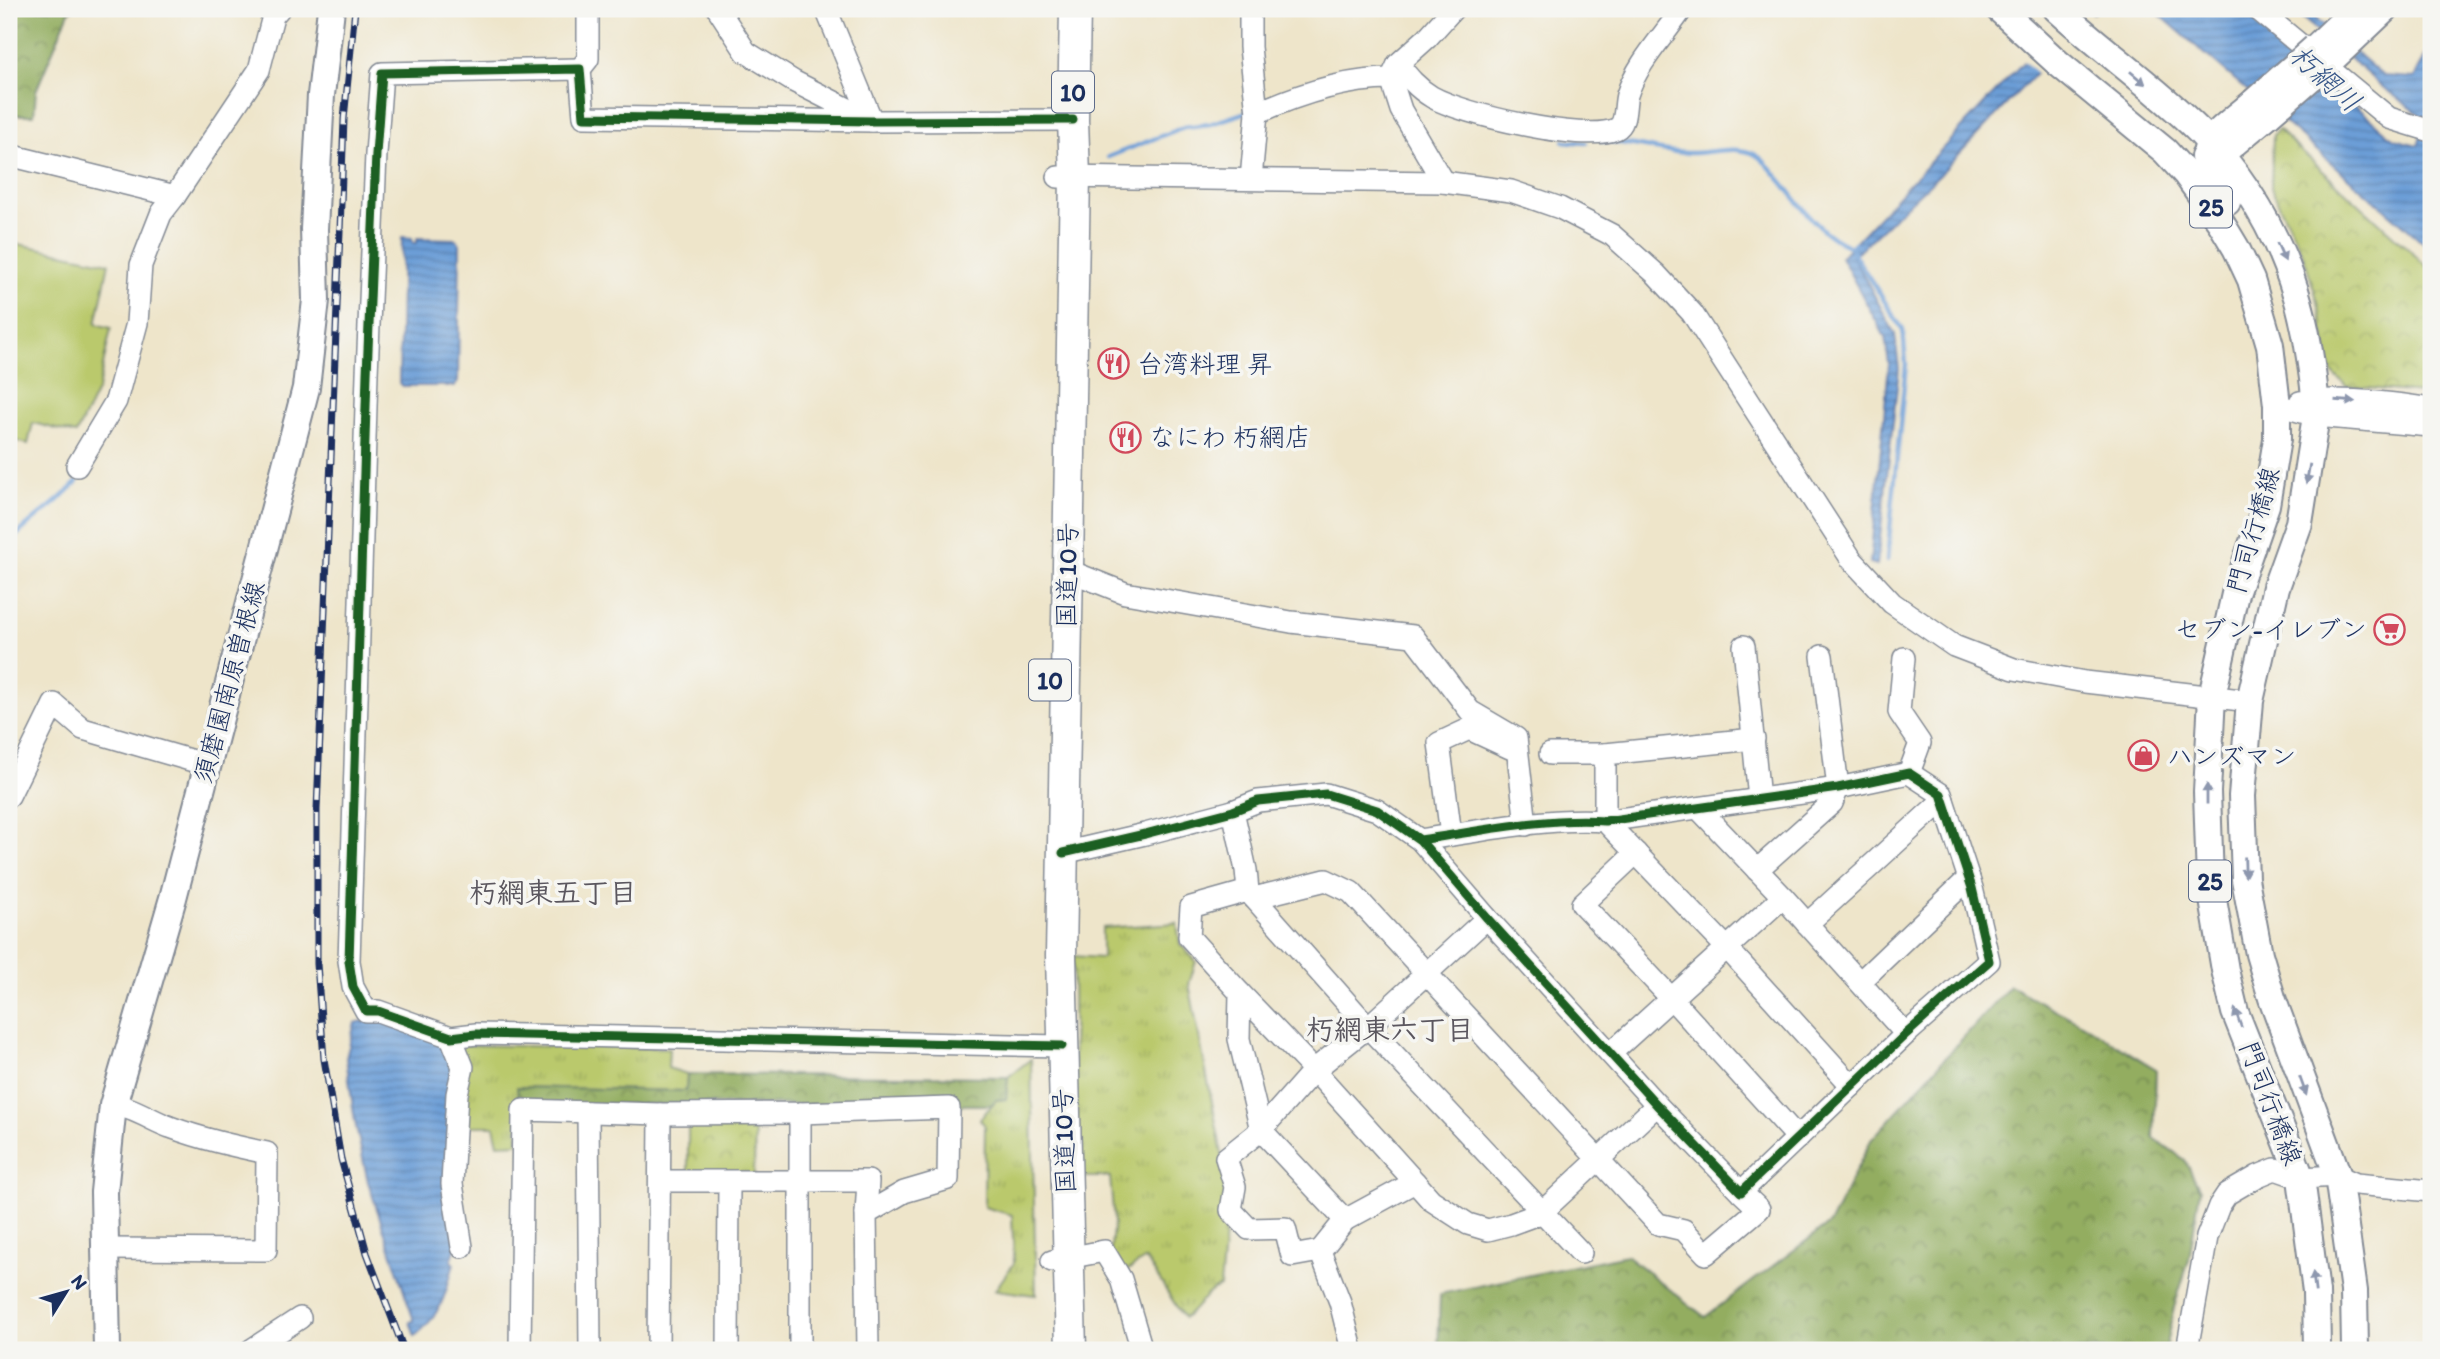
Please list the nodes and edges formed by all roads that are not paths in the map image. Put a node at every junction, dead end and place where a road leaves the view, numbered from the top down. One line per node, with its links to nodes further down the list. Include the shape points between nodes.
1 (279, 9): 29 (street, via 273,16 259,70)
2 (331, 9): 45 (main road, 須磨園南原曽根線, via 321,95 314,229 316,300 306,388)
3 (588, 9): 17 (street, via 588,59)
4 (719, 9): 21 (street, via 746,52)
5 (826, 9): 21 (street)
6 (1059, 9): 20 (highway, 国道10号 / 10)
7 (1075, 9): 20 (highway, 国道10号 / 10)
8 (1250, 9): 19 (street)
9 (1453, 9): 18 (street)
10 (1682, 9): 18 (street, via 1634,77 1616,129 1583,134 1484,115 1434,98)
11 (1999, 9): 24 (main road, 門司行橋線 / 25)
12 (2257, 9): 22 (street, via 2389,118)
13 (2356, 9): 16 (main road)
14 (2385, 9): 16 (main road)
15 (2060, 11): 23 (main road, 門司行橋線 / 25, one-way to 23)
16 (2322, 54): 23 (main road, bridge)
17 (580, 69): 21 (street, via 583,117); 72 (street, via 382,73 349,961 353,987 366,1011)
18 (1394, 71): 19 (street, via 1322,89); 28 (street, via 1401,110)
19 (1257, 113): 27 (street)
20 (1065, 120): 21 (street); 26 (highway, 国道10号 / 10)
21 (872, 121)
22 (2425, 129)
23 (2221, 149): 24 (main road, via 2184,158); 30 (main road, via 2210,176 2248,237 2273,304 2284,362); 31 (main road, 門司行橋線 / 25, one-way to 31, via 2269,226 2293,282 2307,337)
24 (2165, 151): 30 (main road, 門司行橋線 / 25, via 2215,214 2251,281 2270,345)
25 (9, 155): 29 (street)
26 (1067, 177): 27 (street); 35 (highway, 国道10号 / 10); 73 (highway, 国道10号 / 10, via 1047,803)
27 (1251, 179): 28 (street)
28 (1443, 182): 39 (street, via 1511,191 1560,208 1612,234 1692,313 1852,559 1892,603 1954,646 2014,669)
29 (176, 196): 34 (street, via 160,214 141,265 137,323 116,401)
30 (2277, 405): 31 (street); 39 (main road, 門司行橋線 / 25, via 2277,439 2266,505 2235,594)
31 (2316, 408): 32 (street, one-way to 32); 33 (street); 40 (main road, 門司行橋線 / 25, one-way to 40, via 2299,523 2276,587)
32 (2431, 409)
33 (2431, 426)
34 (77, 466)
35 (1067, 570): 42 (street, via 1125,593 1291,622 1413,636 1470,711 1516,738); 57 (highway, 国道10号 / 10)
36 (1744, 646): 41 (street)
37 (1822, 656): 47 (street)
38 (1904, 658): 46 (street, via 1899,712 1920,743)
39 (2212, 696): 40 (street); 86 (main road, 門司行橋線 / 25, one-way to 39, via 2235,1012 2225,970 2210,882 2207,792)
40 (2250, 701): 85 (main road, 門司行橋線 / 25, one-way to 85, via 2242,796 2245,879 2272,998)
41 (1754, 739): 44 (street); 49 (street)
42 (1518, 752): 54 (street); 55 (street, via 1469,729 1439,743)
43 (1550, 754): 44 (street)
44 (1605, 754): 53 (street)
45 (207, 765): 48 (street, via 83,729 54,704); 77 (main road, 須磨園南原曽根線)
46 (1909, 773): 47 (street); 50 (street)
47 (1838, 788): 49 (street); 59 (street, via 1832,803)
48 (9, 796)
49 (1759, 799): 51 (street)
50 (1943, 800): 60 (street); 64 (street)
51 (1698, 808): 53 (street); 59 (street)
52 (1233, 811): 56 (street, via 1258,800 1326,794 1377,810); 57 (street); 61 (street)
53 (1605, 821): 54 (street); 58 (street)
54 (1526, 824): 55 (street)
55 (1451, 835): 56 (street)
56 (1420, 839): 63 (street)
57 (1063, 853): 73 (highway, 国道10号 / 10)
58 (1636, 853): 65 (street); 69 (street, via 1582,904)
59 (1757, 870): 62 (street)
60 (1969, 878): 67 (street); 71 (street, via 1989,961)
61 (1251, 895): 66 (street, via 1325,880 1351,892); 68 (street, via 1191,907 1189,937); 70 (street)
62 (1783, 897): 64 (street); 65 (street)
63 (1487, 918): 66 (street); 74 (street)
64 (1807, 924): 67 (street)
65 (1727, 948): 69 (street); 76 (street)
66 (1427, 972): 70 (street); 84 (street)
67 (1860, 982): 71 (street)
68 (1240, 993): 75 (street); 82 (street, via 1239,1039)
69 (1671, 998): 74 (street); 83 (street)
70 (1368, 1027): 75 (street); 93 (street)
71 (1906, 1034): 76 (street)
72 (451, 1037): 73 (street); 96 (street, via 463,1067 452,1184)
73 (1054, 1046): 100 (highway, 国道10号 / 10)
74 (1611, 1053): 78 (street)
75 (1314, 1070): 82 (street); 90 (street)
76 (1852, 1086): 83 (street)
77 (113, 1105): 97 (main road, 須磨園南原曽根線, via 104,1192); 97 (street, via 200,1138 267,1153 266,1250)
78 (1657, 1105): 84 (street); 92 (street)
79 (588, 1112): 81 (street); 104 (street, via 523,1110); 105 (street)
80 (800, 1113): 81 (street); 89 (street); 94 (street, via 949,1108 948,1179 904,1192)
81 (660, 1114): 87 (street)
82 (1261, 1130): 95 (street); 98 (street, via 1226,1158 1236,1187 1231,1210 1249,1230 1285,1228 1292,1256)
83 (1798, 1138): 92 (street)
84 (1600, 1159): 92 (street, via 1658,1224 1684,1230 1706,1254 1759,1209); 93 (street)
85 (2338, 1176): 86 (street); 91 (street, via 2356,1184); 116 (main road, 門司行橋線 / 25, via 2354,1291)
86 (2301, 1178): 114 (street, via 2275,1169 2223,1200 2207,1237); 115 (main road, 門司行橋線 / 25, one-way to 86, via 2316,1292)
87 (660, 1181): 88 (street); 106 (street)
88 (729, 1182): 89 (street); 107 (street)
89 (801, 1182): 94 (street, via 868,1181); 108 (street)
90 (1415, 1182): 93 (street, via 1431,1200 1468,1224 1488,1230); 95 (street)
91 (2431, 1191)
92 (1741, 1192)
93 (1541, 1213): 99 (street)
94 (866, 1214): 109 (street)
95 (1345, 1220): 98 (street)
96 (462, 1247)
97 (106, 1249): 102 (main road, 須磨園南原曽根線)
98 (1320, 1251): 113 (street)
99 (1581, 1253)
100 (1060, 1260): 110 (highway, 国道10号 / 10); 111 (highway, 国道10号 / 10); 112 (street, via 1104,1251 1121,1279)
101 (300, 1318): 103 (street)
102 (107, 1350)
103 (251, 1350)
104 (520, 1350)
105 (590, 1350)
106 (658, 1350)
107 (728, 1350)
108 (800, 1350)
109 (867, 1350)
110 (1056, 1350)
111 (1071, 1350)
112 (1142, 1350)
113 (1352, 1350)
114 (2188, 1350)
115 (2316, 1350)
116 (2355, 1350)

